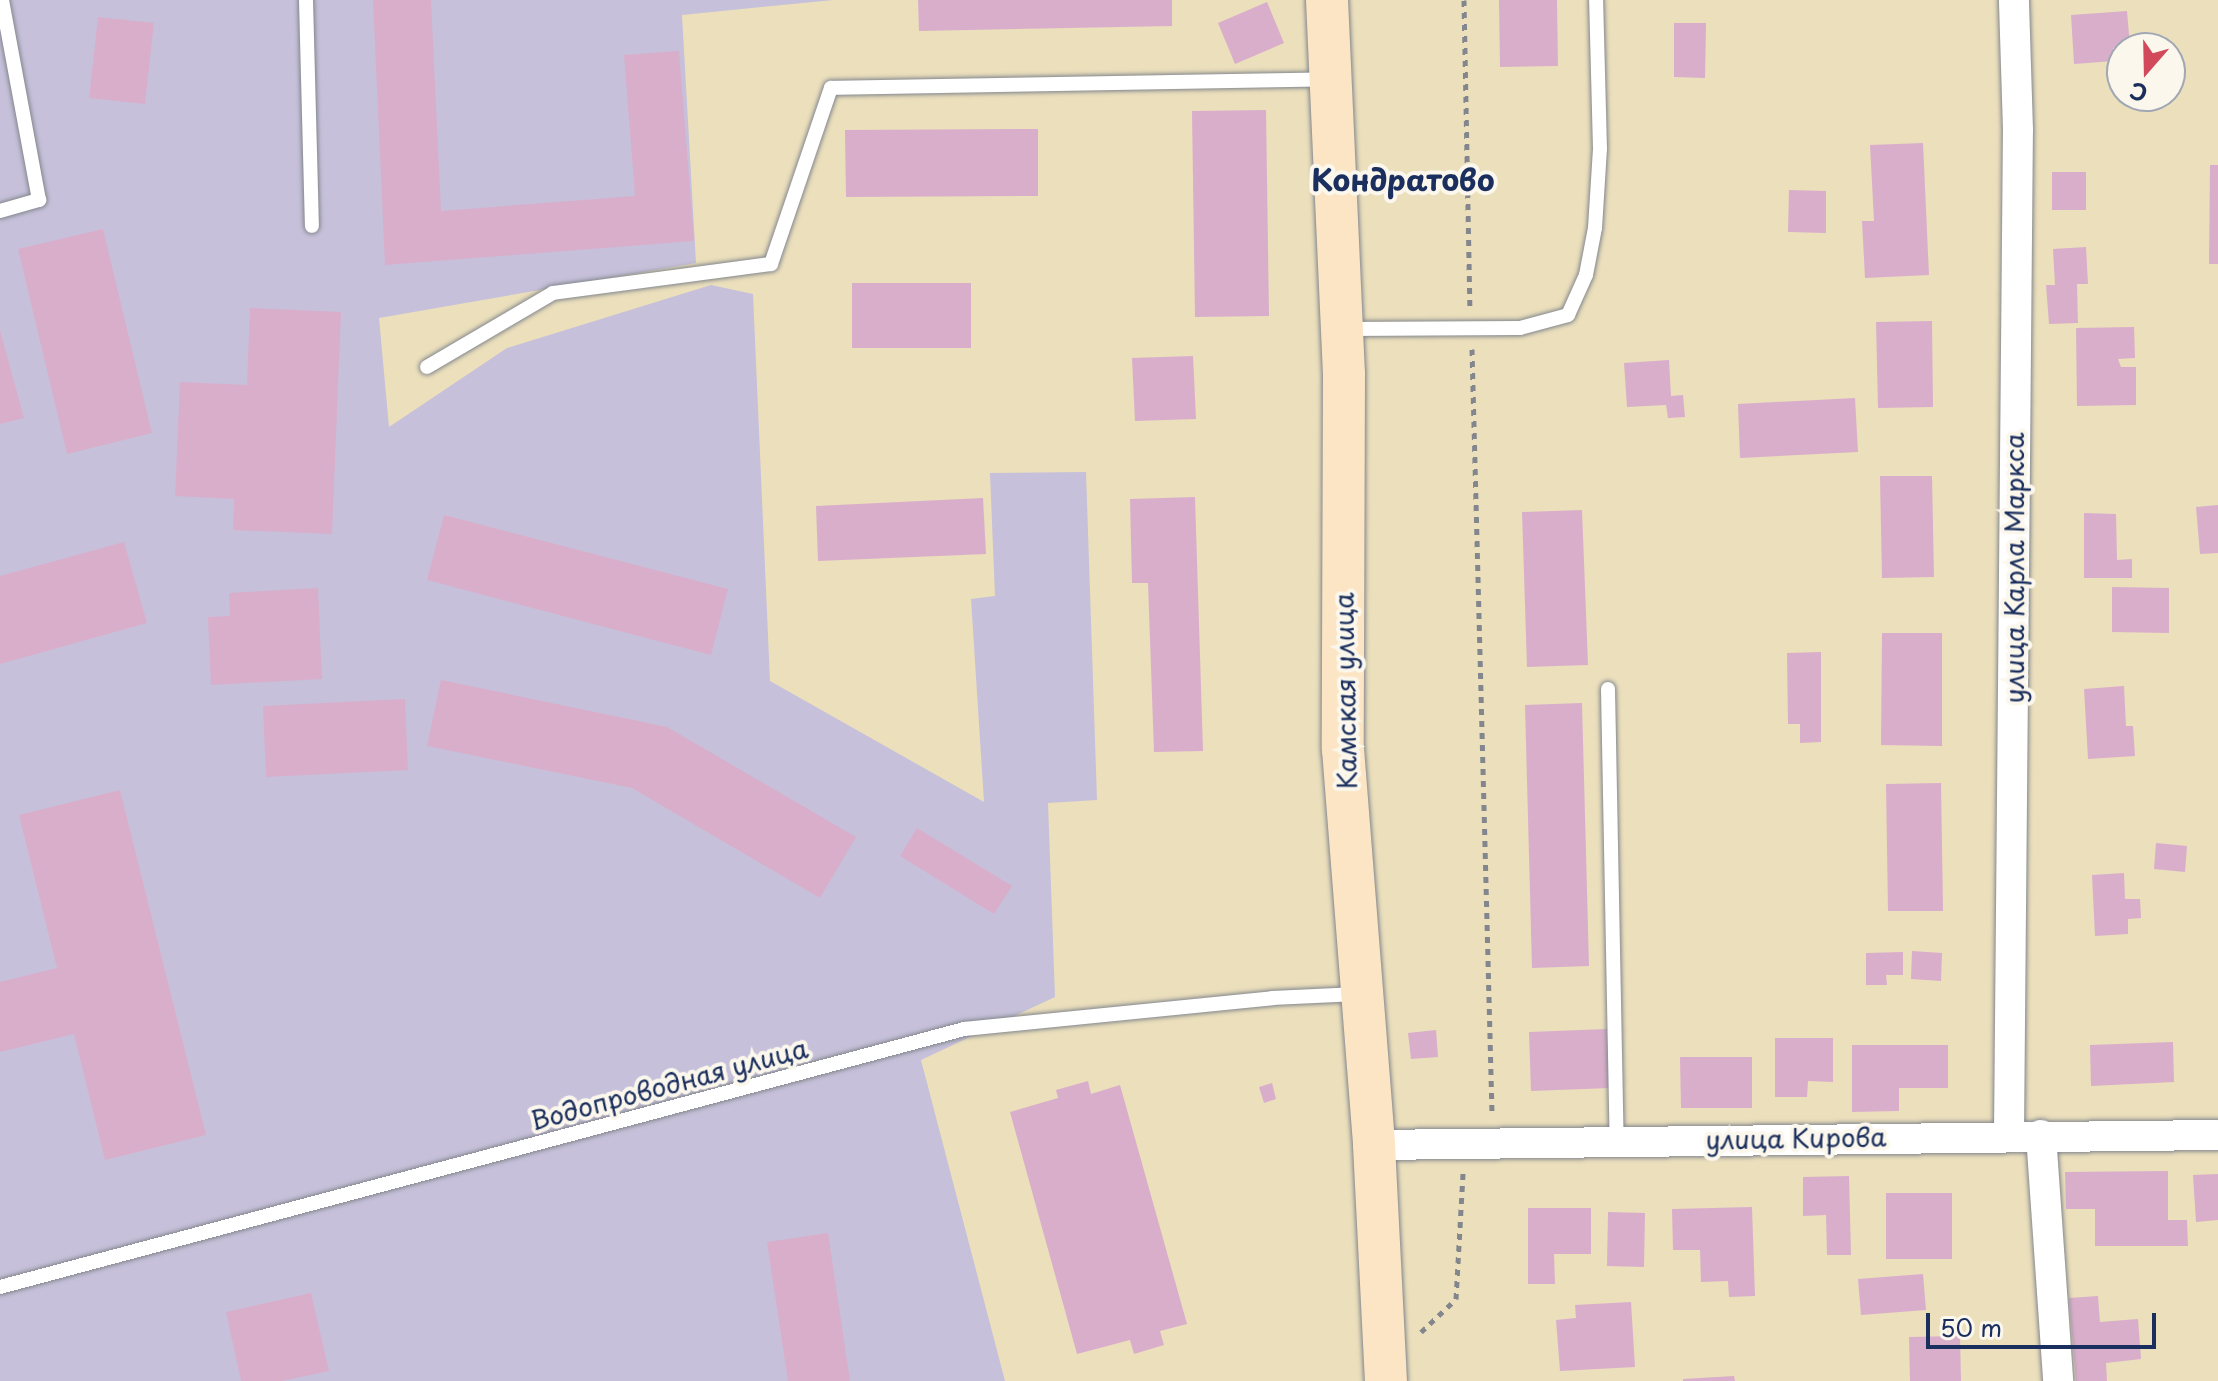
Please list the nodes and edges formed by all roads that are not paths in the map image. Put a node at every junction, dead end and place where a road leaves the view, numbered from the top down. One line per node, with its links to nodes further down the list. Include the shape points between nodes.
1 (2, 0): 7 (lane, via 39,200)
2 (306, 0): 8 (lane)
3 (1327, 0): 6 (street, Камская улица)
4 (1596, 0): 9 (lane, via 1600,149 1595,228 1586,275 1568,315 1520,328)
5 (2014, 0): 13 (street, улица Карла Маркса, via 2018,130)
6 (1331, 79): 9 (street, Камская улица); 10 (lane, via 831,88 771,264 553,293)
7 (0, 211)
8 (312, 226)
9 (1342, 329): 12 (street, Камская улица, via 1343,749)
10 (427, 367)
11 (1608, 689): 16 (lane)
12 (1363, 994): 17 (street, Камская улица); 18 (lane, Водопроводная улица, via 964,1029)
13 (2009, 1135): 14 (street, улица Кирова); 16 (street, улица Кирова)
14 (2041, 1135): 15 (street, улица Кирова); 20 (street)
15 (2218, 1135)
16 (1617, 1141): 17 (street, улица Кирова)
17 (1374, 1145): 19 (street, Камская улица)
18 (0, 1287)
19 (1386, 1372)
20 (2058, 1381)

